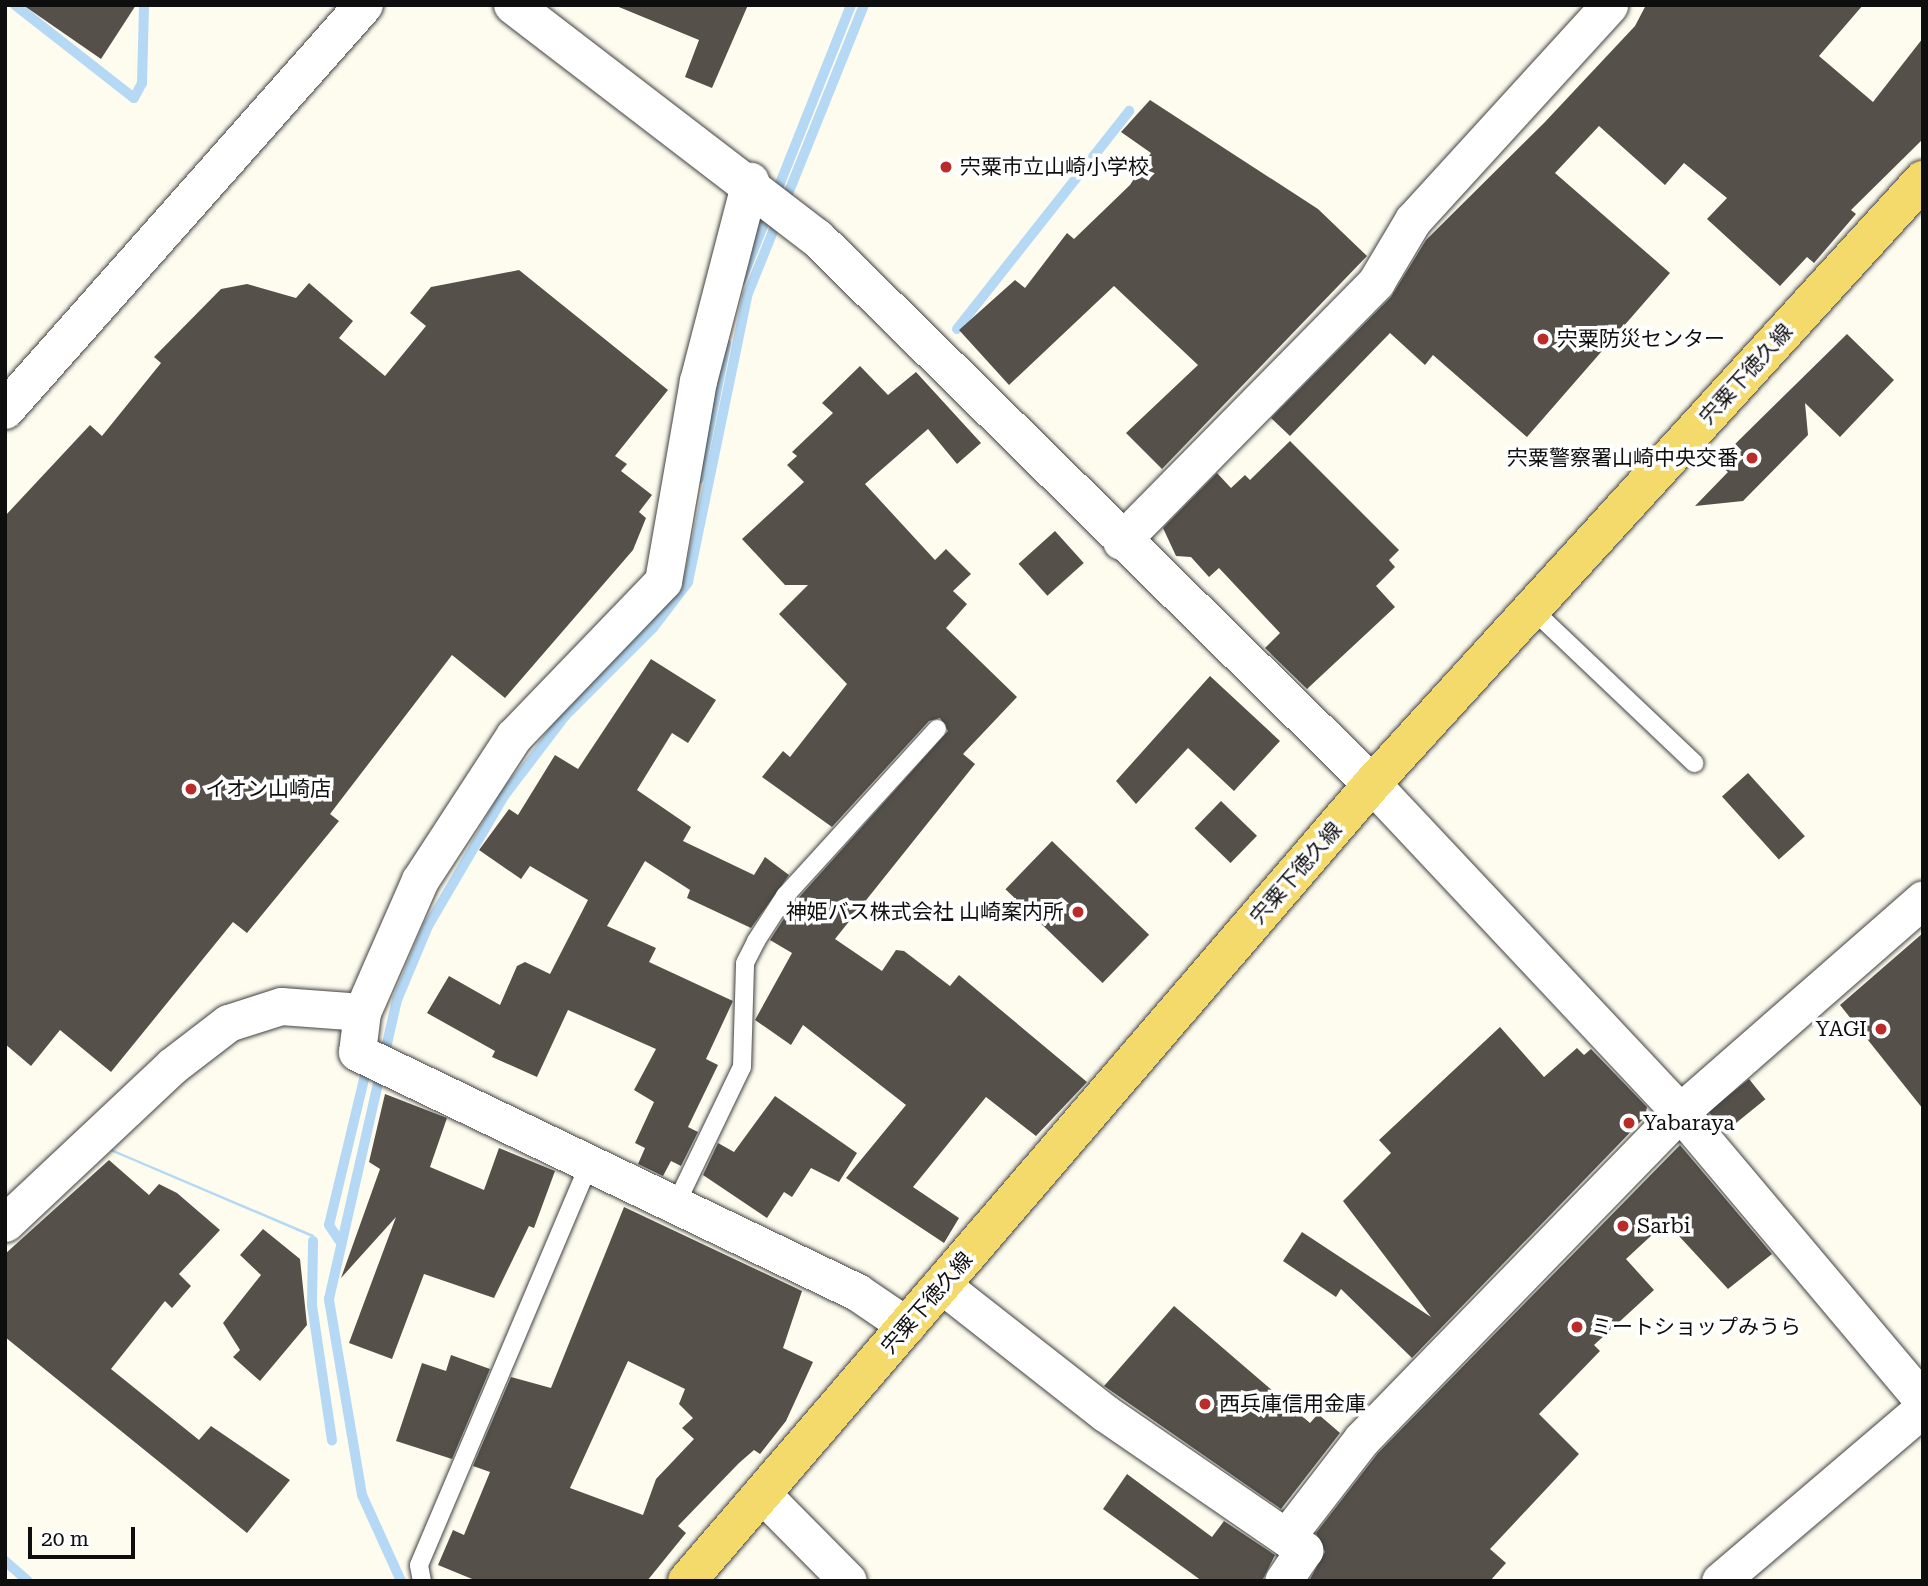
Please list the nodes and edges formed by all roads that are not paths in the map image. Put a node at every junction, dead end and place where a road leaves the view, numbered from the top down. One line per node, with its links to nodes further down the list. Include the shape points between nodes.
1 (364, 5): 6 (street)
2 (513, 5): 5 (street)
3 (1609, 5): 7 (street, via 1413,220 1376,282)
4 (1923, 180): 8 (main road, 宍粟下徳久線)
5 (750, 181): 7 (street, via 879,297); 13 (street, via 698,382 663,581 514,736 420,880)
6 (5, 410)
7 (1121, 541): 11 (street)
8 (1532, 609): 10 (lane); 11 (main road, 宍粟下徳久線)
9 (937, 729): 16 (lane, via 785,896 756,941 745,963 742,1068)
10 (1694, 763)
11 (1372, 784): 14 (street); 18 (main road, 宍粟下徳久線)
12 (1923, 899): 14 (street)
13 (362, 1012): 15 (street, via 357,1052); 17 (street, via 281,1006 228,1023 172,1066)
14 (1680, 1112): 20 (street); 23 (street, via 1362,1439)
15 (589, 1165): 16 (street); 25 (lane, via 419,1565)
16 (675, 1206): 19 (street, via 857,1293)
17 (5, 1223)
18 (943, 1286): 19 (main road, 宍粟下徳久線); 23 (street, via 1105,1413)
19 (907, 1326): 22 (main road, 宍粟下徳久線)
20 (1923, 1401)
21 (1923, 1408): 28 (street)
22 (762, 1494): 24 (street); 26 (main road, 宍粟下徳久線)
23 (1287, 1536): 27 (street, via 1304,1550)
24 (826, 1573)
25 (422, 1581)
26 (687, 1581)
27 (1283, 1581)
28 (1720, 1581)

